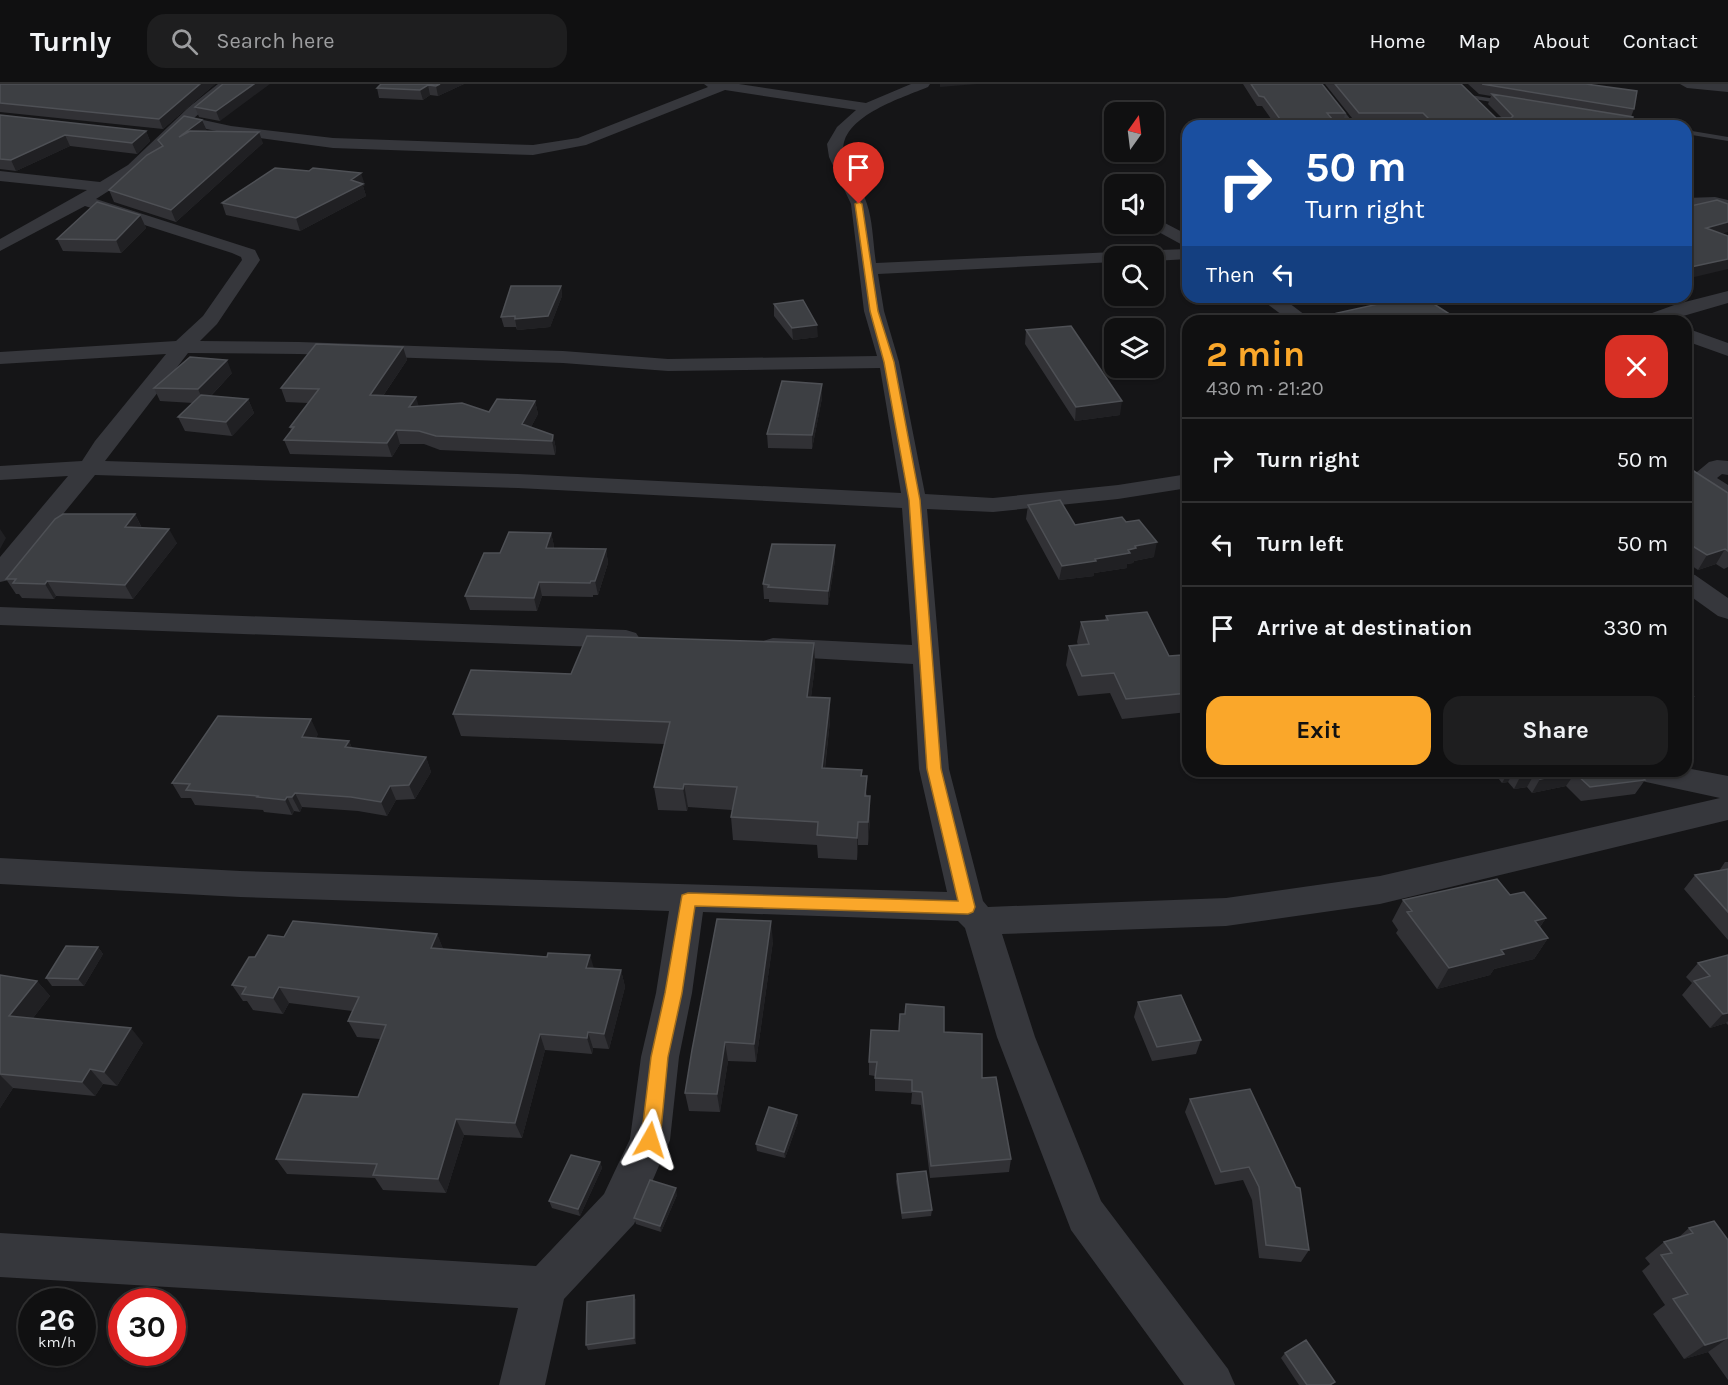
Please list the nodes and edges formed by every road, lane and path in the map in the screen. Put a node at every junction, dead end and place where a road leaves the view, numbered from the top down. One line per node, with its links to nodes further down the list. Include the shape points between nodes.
1 (228, 84): 14 (street)
2 (923, 84): 11 (street)
3 (1318, 84): 15 (lane)
4 (1458, 84): 8 (street)
5 (1687, 84): 7 (street)
6 (718, 85): 11 (street); 14 (street, via 581,142 533,150 333,143)
7 (1722, 88): 9 (street)
8 (1470, 97): 10 (lane); 12 (street)
9 (1728, 98)
10 (1515, 104)
11 (867, 107): 34 (street, via 842,130 835,144 859,204)
12 (1485, 111)
13 (1604, 119): 16 (lane)
14 (183, 120): 19 (street)
15 (1347, 120)
16 (1610, 120)
17 (1692, 133): 20 (lane)
18 (143, 134): 19 (street)
19 (167, 136): 22 (street, via 134,168)
20 (1728, 139)
21 (0, 176): 22 (street)
22 (101, 187): 23 (street)
23 (83, 200): 27 (street); 40 (street, via 249,254 251,260 210,320)
24 (1692, 203): 25 (street)
25 (1728, 205)
26 (10, 222): 27 (street)
27 (40, 224): 30 (street)
28 (1164, 227): 29 (street)
29 (1182, 239)
30 (0, 246)
31 (1182, 254): 32 (street)
32 (1164, 255)
33 (1104, 257): 34 (street)
34 (868, 269): 43 (street, via 874,311)
35 (1728, 297): 38 (street)
36 (1277, 303): 37 (street)
37 (1294, 315)
38 (1665, 315)
39 (1692, 336): 41 (street)
40 (182, 347): 42 (street); 43 (street, via 538,356 668,365); 44 (street)
41 (1728, 350)
42 (0, 358)
43 (889, 362): 49 (street)
44 (89, 468): 46 (street); 49 (street, via 518,481); 50 (street)
45 (1728, 468): 48 (street, via 1717,467 1704,477)
46 (0, 473)
47 (1182, 482): 49 (street, via 993,505)
48 (1728, 495)
49 (914, 500): 56 (street)
50 (0, 574)
51 (1692, 585): 52 (street)
52 (1728, 610)
53 (0, 616): 54 (street)
54 (656, 641)
55 (750, 646): 56 (street)
56 (927, 655): 62 (street, via 934,769)
57 (1675, 777): 58 (street)
58 (1728, 788)
59 (1728, 808): 62 (street, via 1380,890 1226,912)
60 (0, 871): 61 (street, via 240,884)
61 (688, 899): 62 (street); 64 (street, via 660,1057 650,1140 619,1209)
62 (974, 914): 66 (street, via 994,960 1016,1037 1086,1215)
63 (0, 1255): 64 (street)
64 (545, 1288): 65 (street)
65 (522, 1385)
66 (1212, 1385)

